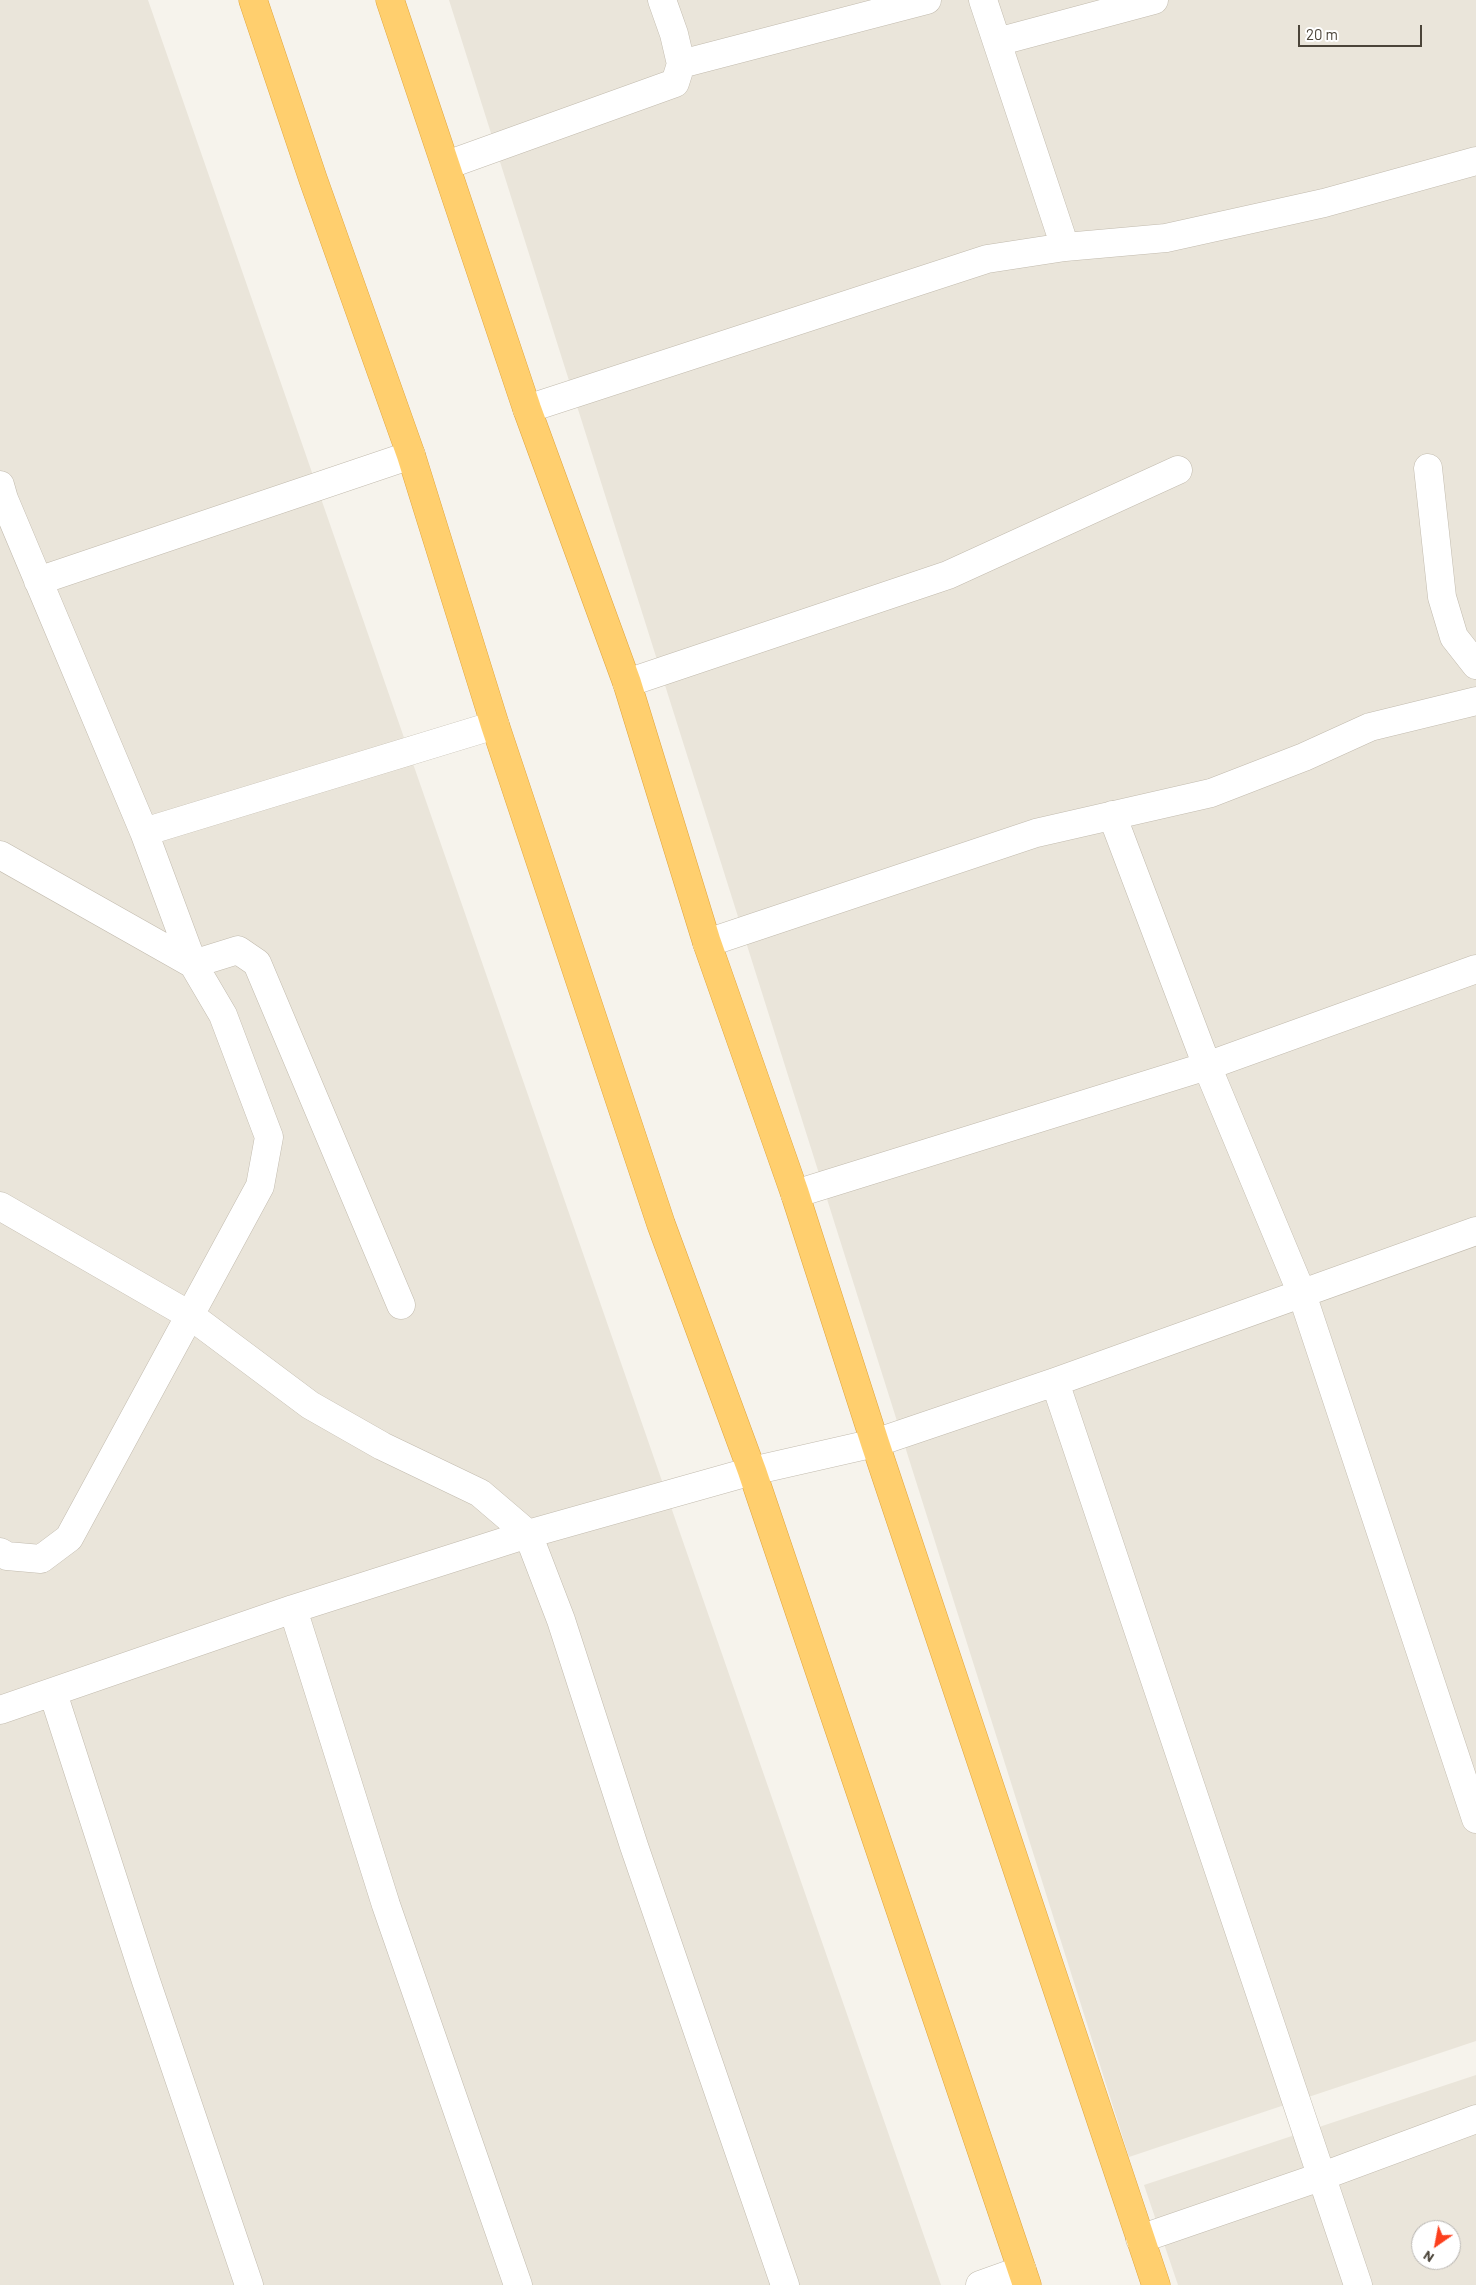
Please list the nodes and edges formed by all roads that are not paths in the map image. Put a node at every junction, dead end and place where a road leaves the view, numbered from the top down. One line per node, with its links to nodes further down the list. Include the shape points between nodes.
1 (252, 0): 13 (highway)
2 (390, 0): 10 (highway)
3 (662, 0): 8 (street)
4 (927, 0): 8 (street)
5 (983, 0): 7 (street)
6 (1154, 0): 7 (street)
7 (997, 42): 11 (street)
8 (681, 64): 10 (street, via 675,83)
9 (1476, 161): 11 (street, via 1324,203 1166,238)
10 (447, 166): 12 (highway)
11 (1064, 247): 12 (street, via 987,259)
12 (527, 409): 19 (highway)
13 (411, 455): 17 (street); 21 (highway)
14 (1428, 468): 18 (street, via 1442,597 1454,637)
15 (1178, 470): 19 (street, via 948,575)
16 (1, 493): 17 (street)
17 (38, 581): 23 (street)
18 (1476, 665)
19 (627, 683): 25 (highway)
20 (1476, 701): 22 (street, via 1370,727 1304,758 1212,793)
21 (495, 725): 23 (street); 37 (highway, via 660,1224)
22 (1112, 815): 25 (street, via 1036,833); 28 (street)
23 (144, 832): 26 (street)
24 (0, 855): 26 (street)
25 (707, 943): 29 (highway)
26 (193, 964): 33 (street, via 238,950 257,963); 34 (street, via 223,1015 269,1137 260,1186)
27 (1476, 968): 28 (street)
28 (1207, 1066): 29 (street); 32 (street)
29 (795, 1194): 36 (highway)
30 (0, 1206): 34 (street)
31 (1476, 1231): 32 (street)
32 (1302, 1294): 35 (street); 43 (street)
33 (401, 1305)
34 (190, 1316): 38 (street, via 310,1405 382,1446 480,1493); 39 (street, via 69,1538 41,1560 7,1556)
35 (1055, 1382): 36 (street); 45 (street)
36 (875, 1443): 37 (street); 46 (highway)
37 (752, 1471): 38 (street); 47 (highway)
38 (528, 1534): 40 (street); 50 (street)
39 (0, 1552)
40 (293, 1609): 41 (street); 49 (street, via 386,1905)
41 (53, 1693): 42 (street); 48 (street, via 146,1982)
42 (0, 1710)
43 (1476, 1820)
44 (1476, 2119): 45 (street)
45 (1320, 2177): 46 (street); 53 (street)
46 (1140, 2239): 52 (highway)
47 (1025, 2277): 51 (street)
48 (249, 2285)
49 (518, 2285)
50 (785, 2285)
51 (980, 2285)
52 (1156, 2285)
53 (1358, 2285)

